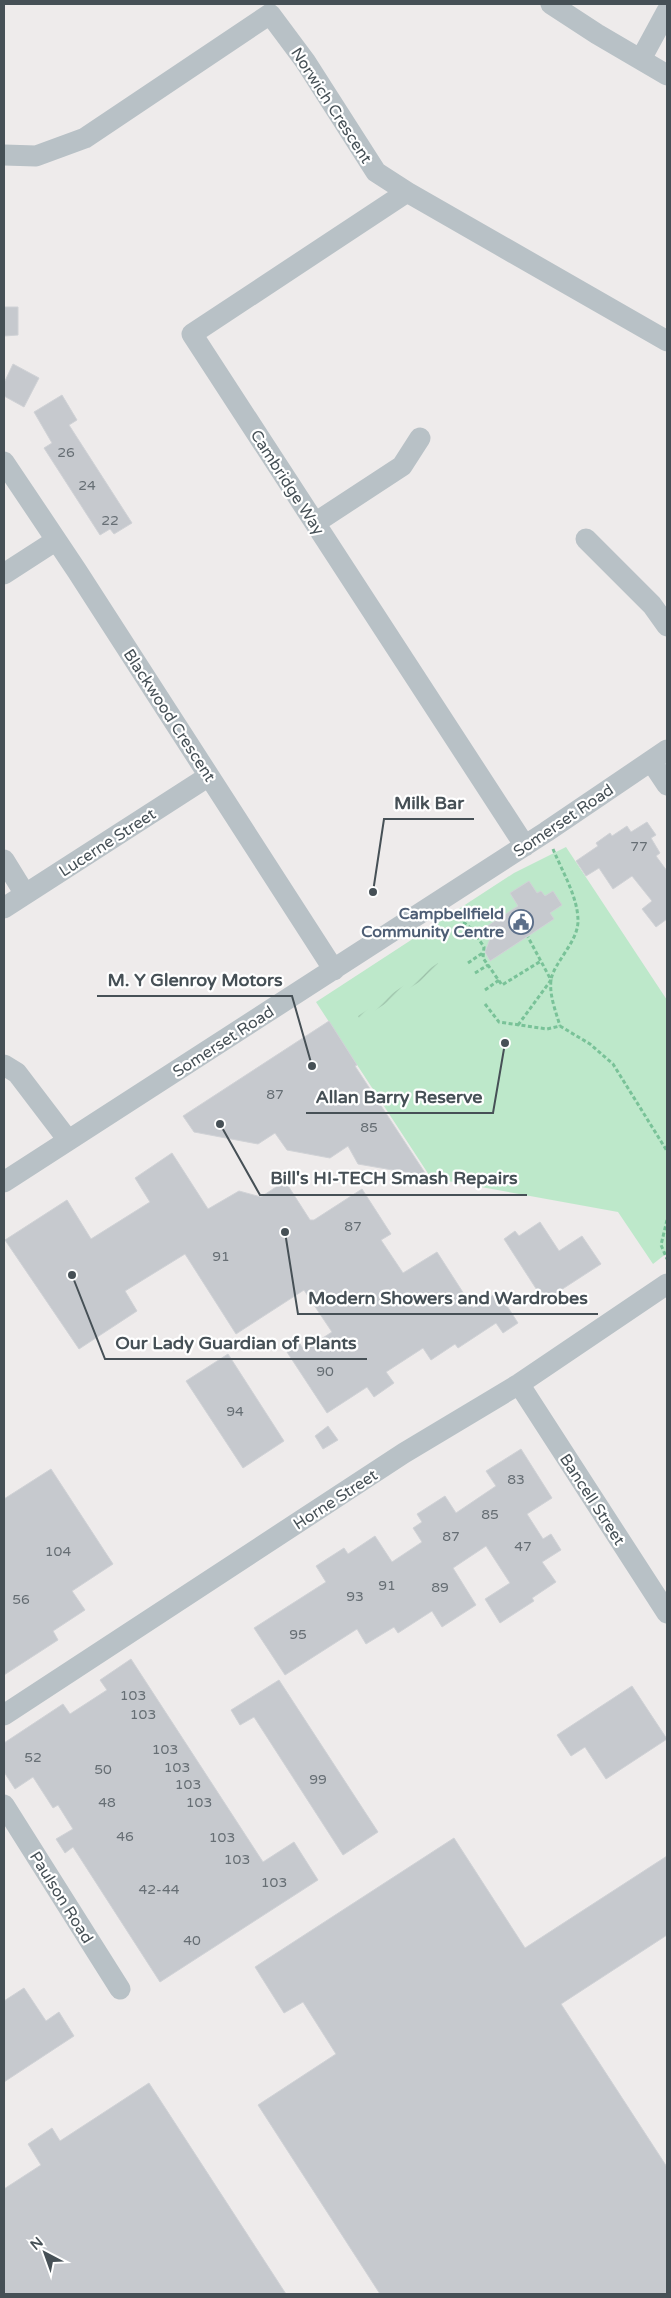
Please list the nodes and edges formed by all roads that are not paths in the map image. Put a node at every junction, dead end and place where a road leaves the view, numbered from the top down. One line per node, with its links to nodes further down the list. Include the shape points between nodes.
1 (551, 4): 3 (street)
2 (667, 11): 3 (street)
3 (641, 59): 4 (street)
4 (667, 74)
5 (4, 155): 6 (street, Norwich Crescent, via 36,156 85,138 270,14 305,61 376,172)
6 (407, 192): 7 (street, Norwich Crescent); 10 (street, Cambridge Way, via 192,334)
7 (667, 340)
8 (420, 438): 10 (street, via 402,466)
9 (4, 462): 12 (street, Blackwood Crescent)
10 (315, 523): 18 (street, Cambridge Way)
11 (586, 539): 14 (street, via 652,604)
12 (55, 541): 13 (street); 16 (street, Blackwood Crescent)
13 (4, 574)
14 (667, 626)
15 (659, 756): 17 (street); 18 (street, Somerset Road)
16 (209, 776): 20 (street, Lucerne Street); 22 (street, Blackwood Crescent)
17 (667, 785)
18 (525, 846): 22 (street, Somerset Road)
19 (4, 860): 20 (street)
20 (25, 894): 21 (street, Lucerne Street)
21 (4, 908)
22 (334, 970): 24 (street, Somerset Road)
23 (4, 1065): 24 (street, via 17,1073)
24 (68, 1140): 25 (street, Somerset Road)
25 (4, 1182)
26 (667, 1284): 27 (street, Horne Street)
27 (519, 1384): 28 (street, Bancell Street); 29 (street, Horne Street, via 404,1453)
28 (667, 1613)
29 (4, 1715)
30 (4, 1805): 31 (street, Paulson Road)
31 (120, 1989)

